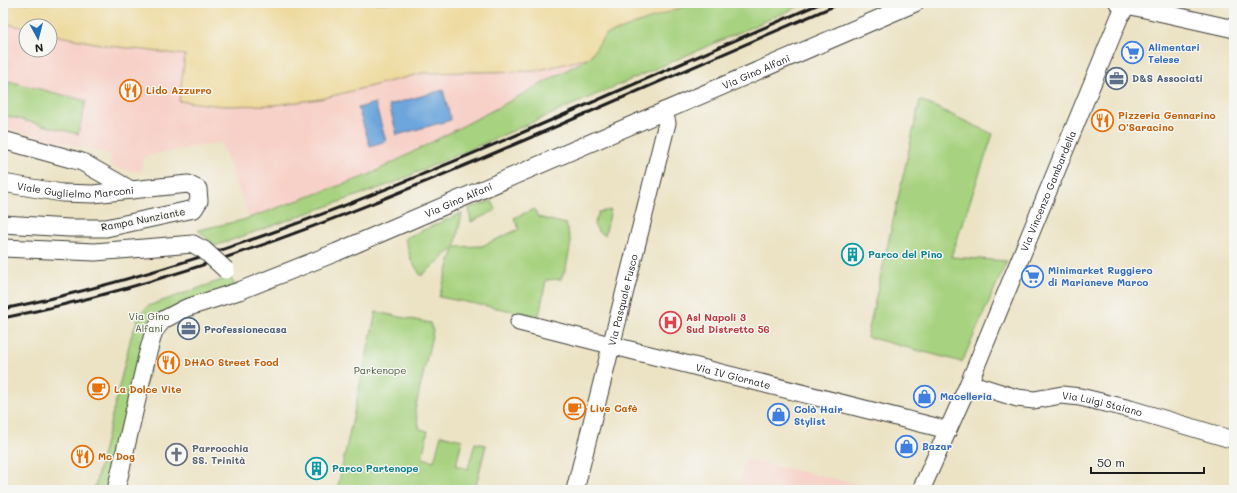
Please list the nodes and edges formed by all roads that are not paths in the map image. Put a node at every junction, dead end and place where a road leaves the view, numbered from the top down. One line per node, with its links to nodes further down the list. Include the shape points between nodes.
1 (915, 3): 4 (street, Via Gino Alfani)
2 (1124, 4): 3 (street); 13 (street, Via Vincenzo Gambardella)
3 (1234, 29)
4 (664, 111): 10 (street, Via Gino Alfani, via 337,252); 12 (street, Via Pasquale Fusco, via 667,123)
5 (3, 140): 7 (street, Viale Guglielmo Marconi, via 82,162)
6 (3, 183): 7 (street, Viale Guglielmo Marconi, via 62,193 93,194)
7 (131, 190): 8 (street, Rampa Nunziante, via 188,184 198,189 199,201 194,209 106,228)
8 (3, 224)
9 (3, 248): 10 (street, bridge, via 95,252 193,244 204,250 226,270)
10 (239, 291): 16 (street, Via Gino Alfani, via 186,308 163,320 154,331)
11 (519, 322): 12 (street, Via IV Giornate)
12 (613, 346): 14 (street, Via IV Giornate); 17 (street, Via Pasquale Fusco)
13 (969, 383): 14 (street, Via Vincenzo Gambardella); 15 (street, Via Luigi Staiano, via 1017,398 1034,400 1062,395 1080,397)
14 (948, 430): 18 (street, Via Vincenzo Gambardella)
15 (1234, 440)
16 (116, 490)
17 (576, 490)
18 (921, 490)

